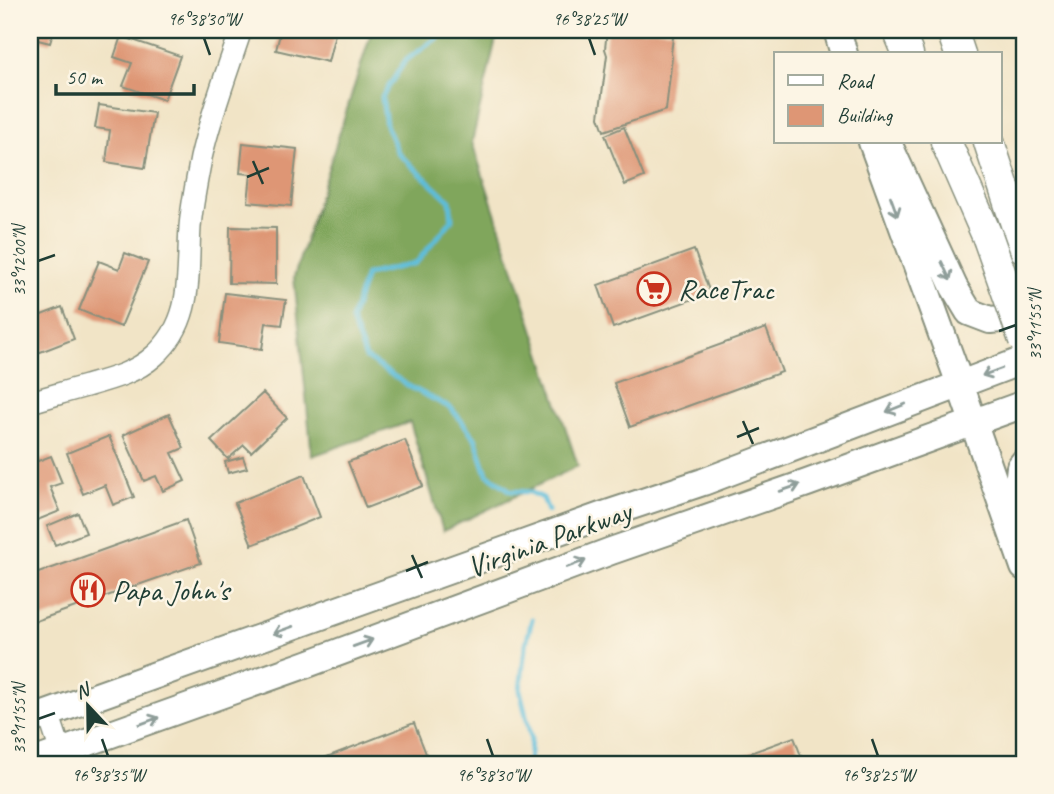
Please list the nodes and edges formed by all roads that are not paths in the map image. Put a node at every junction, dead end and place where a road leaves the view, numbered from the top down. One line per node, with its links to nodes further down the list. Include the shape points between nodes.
1 (241, 30): 15 (street, via 202,155 191,223 187,296 175,331 139,368)
2 (898, 30): 4 (highway)
3 (952, 30): 5 (highway)
4 (907, 52)
5 (959, 52)
6 (873, 144): 14 (main road, one-way to 14)
7 (888, 144): 11 (main road, one-way to 11, via 969,312 990,320)
8 (947, 144): 12 (highway, bridge, via 988,238)
9 (990, 144): 10 (highway)
10 (1021, 238)
11 (1024, 317)
12 (1024, 340)
13 (1024, 360): 14 (main road, Virginia Parkway, one-way to 14)
14 (960, 384): 17 (main road); 21 (main road, Virginia Parkway, one-way to 21, via 703,482)
15 (30, 402)
16 (1024, 404): 17 (main road, Virginia Parkway)
17 (973, 421): 19 (main road); 22 (main road, Virginia Parkway, one-way to 17, via 307,664)
18 (1024, 462): 19 (main road)
19 (1013, 531): 20 (main road)
20 (1024, 567)
21 (39, 717): 22 (street)
22 (65, 760): 23 (main road, Virginia Parkway)
23 (30, 764)

